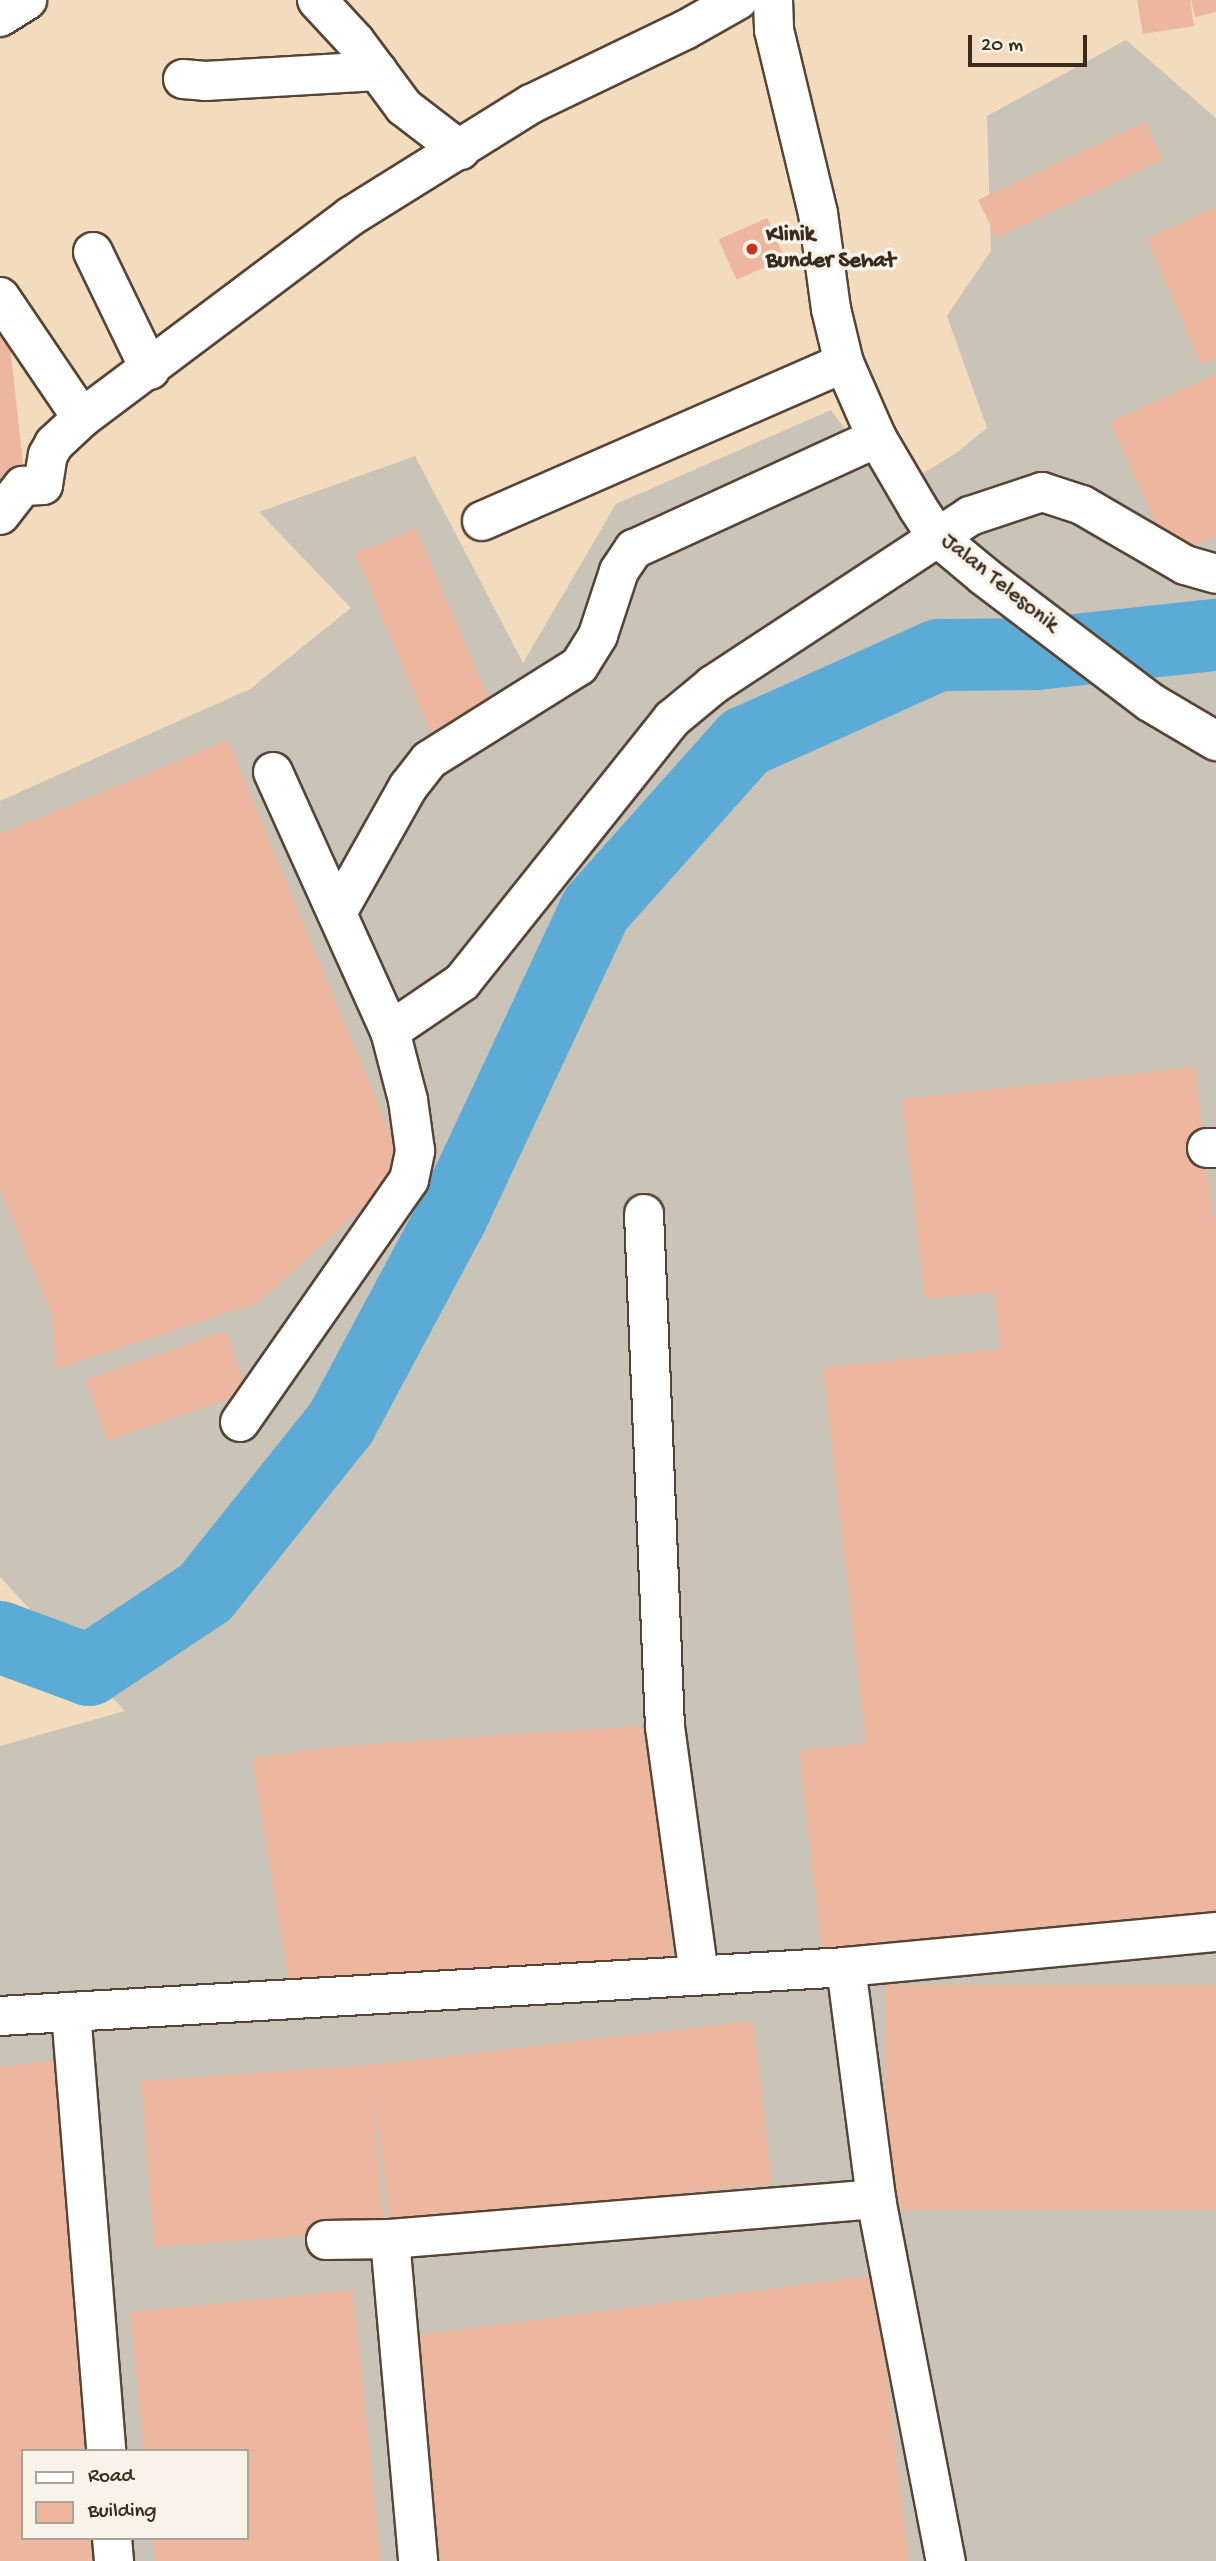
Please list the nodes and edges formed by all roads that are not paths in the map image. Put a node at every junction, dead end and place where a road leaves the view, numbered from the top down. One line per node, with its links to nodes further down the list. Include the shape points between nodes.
1 (317, 0): 4 (street)
2 (738, 0): 6 (street, via 531,104)
3 (773, 0): 9 (street, Jalan Telesonik, via 774,30 818,213 831,309)
4 (378, 71): 5 (street); 6 (street, via 404,107)
5 (183, 79)
6 (460, 150): 10 (street, via 351,216)
7 (93, 252): 10 (street)
8 (0, 297): 11 (street)
9 (844, 363): 12 (street, Jalan Telesonik); 14 (street)
10 (150, 370): 11 (street)
11 (82, 418): 13 (street, via 54,444 43,485 23,486)
12 (877, 438): 15 (street, Jalan Telesonik); 19 (street, via 634,550 619,571 598,635 579,666 429,760 408,787)
13 (0, 515)
14 (482, 521)
15 (936, 536): 16 (street, via 970,516 1042,492 1082,505 1185,565); 17 (street, Jalan Telesonik, via 1150,702); 20 (street, via 713,685 672,719 462,982)
16 (1216, 574)
17 (1216, 741)
18 (273, 772): 19 (street)
19 (337, 913): 20 (street)
20 (390, 1031): 22 (street, via 408,1100 415,1151 409,1180)
21 (644, 1214): 25 (street, via 666,1727)
22 (240, 1422)
23 (1216, 1932): 24 (street)
24 (846, 1967): 25 (street); 28 (street)
25 (699, 1974): 26 (street)
26 (72, 2012): 27 (street); 31 (street)
27 (0, 2016)
28 (876, 2199): 29 (street); 35 (street)
29 (390, 2239): 30 (street); 34 (street)
30 (326, 2240)
31 (106, 2449)
32 (112, 2540): 33 (street)
33 (114, 2561)
34 (418, 2561)
35 (946, 2561)

